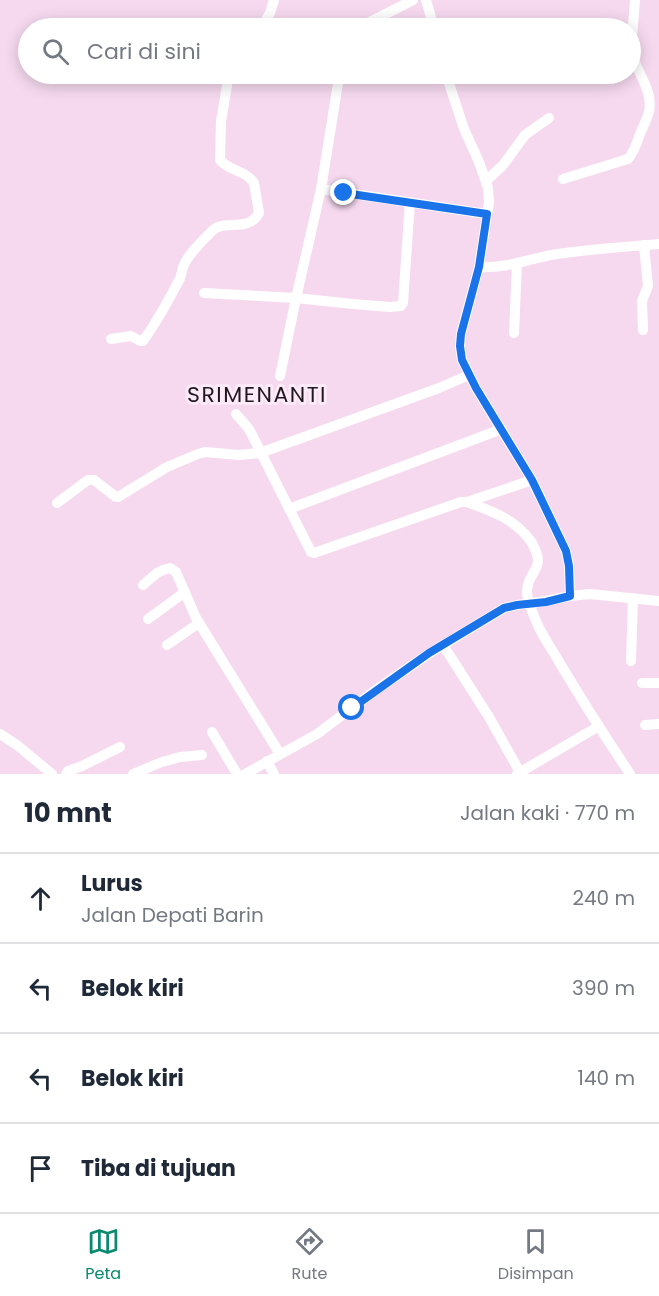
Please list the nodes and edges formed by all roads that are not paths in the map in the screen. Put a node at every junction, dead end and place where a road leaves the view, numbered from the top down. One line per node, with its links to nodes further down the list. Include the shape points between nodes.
1 (274, 0): 5 (street)
2 (414, 0): 6 (street)
3 (426, 0): 7 (street)
4 (634, 0): 8 (street)
5 (267, 18)
6 (378, 18)
7 (431, 18)
8 (633, 18)
9 (641, 75): 14 (street, via 649,98 649,113 633,154 628,159)
10 (227, 84): 27 (street, via 220,160 226,167 251,178 259,213 254,221 217,227 191,254 144,341 131,336)
11 (338, 84): 16 (street)
12 (449, 84): 15 (street)
13 (549, 118): 15 (street, via 525,135)
14 (563, 178)
15 (486, 181): 18 (street)
16 (321, 189): 17 (street); 24 (street)
17 (410, 202): 18 (street); 24 (street, via 401,306)
18 (487, 214): 22 (street)
19 (659, 244): 20 (street)
20 (644, 245): 21 (street); 25 (street, via 648,286 642,301)
21 (517, 263): 22 (street); 26 (street)
22 (479, 267): 28 (street, via 461,334 462,360)
23 (204, 293): 24 (street)
24 (296, 298): 29 (street)
25 (644, 330)
26 (514, 333)
27 (111, 339)
28 (469, 375): 31 (street); 32 (street)
29 (280, 376)
30 (236, 414): 32 (street, via 249,429)
31 (502, 429): 33 (street); 36 (street)
32 (260, 453): 35 (street, via 198,454 167,467 118,497 88,480); 36 (street)
33 (532, 480): 34 (street); 39 (street, via 566,551)
34 (467, 502): 36 (street, via 314,553); 42 (street, via 509,520 531,543 538,566 528,584)
35 (57, 503)
36 (289, 509)
37 (143, 585): 38 (street, via 170,568)
38 (185, 592): 43 (street); 44 (street)
39 (570, 596): 40 (street); 42 (street)
40 (633, 598): 41 (street); 47 (street)
41 (659, 601)
42 (531, 603): 46 (street, via 504,608); 52 (street, via 537,624)
43 (148, 619)
44 (199, 623): 45 (street); 56 (street)
45 (167, 645)
46 (443, 645): 56 (street, via 317,734); 65 (street, via 489,717)
47 (631, 661)
48 (642, 683): 49 (street)
49 (659, 683)
50 (645, 724): 51 (street)
51 (659, 724)
52 (599, 726): 65 (street); 66 (street)
53 (212, 732): 62 (street)
54 (0, 734): 59 (street)
55 (120, 747): 60 (street)
56 (280, 754): 58 (street)
57 (202, 755): 61 (street, via 171,759)
58 (267, 761): 63 (street); 64 (street)
59 (52, 774)
60 (66, 774)
61 (133, 774)
62 (237, 774)
63 (245, 774)
64 (274, 774)
65 (519, 774)
66 (630, 774)

